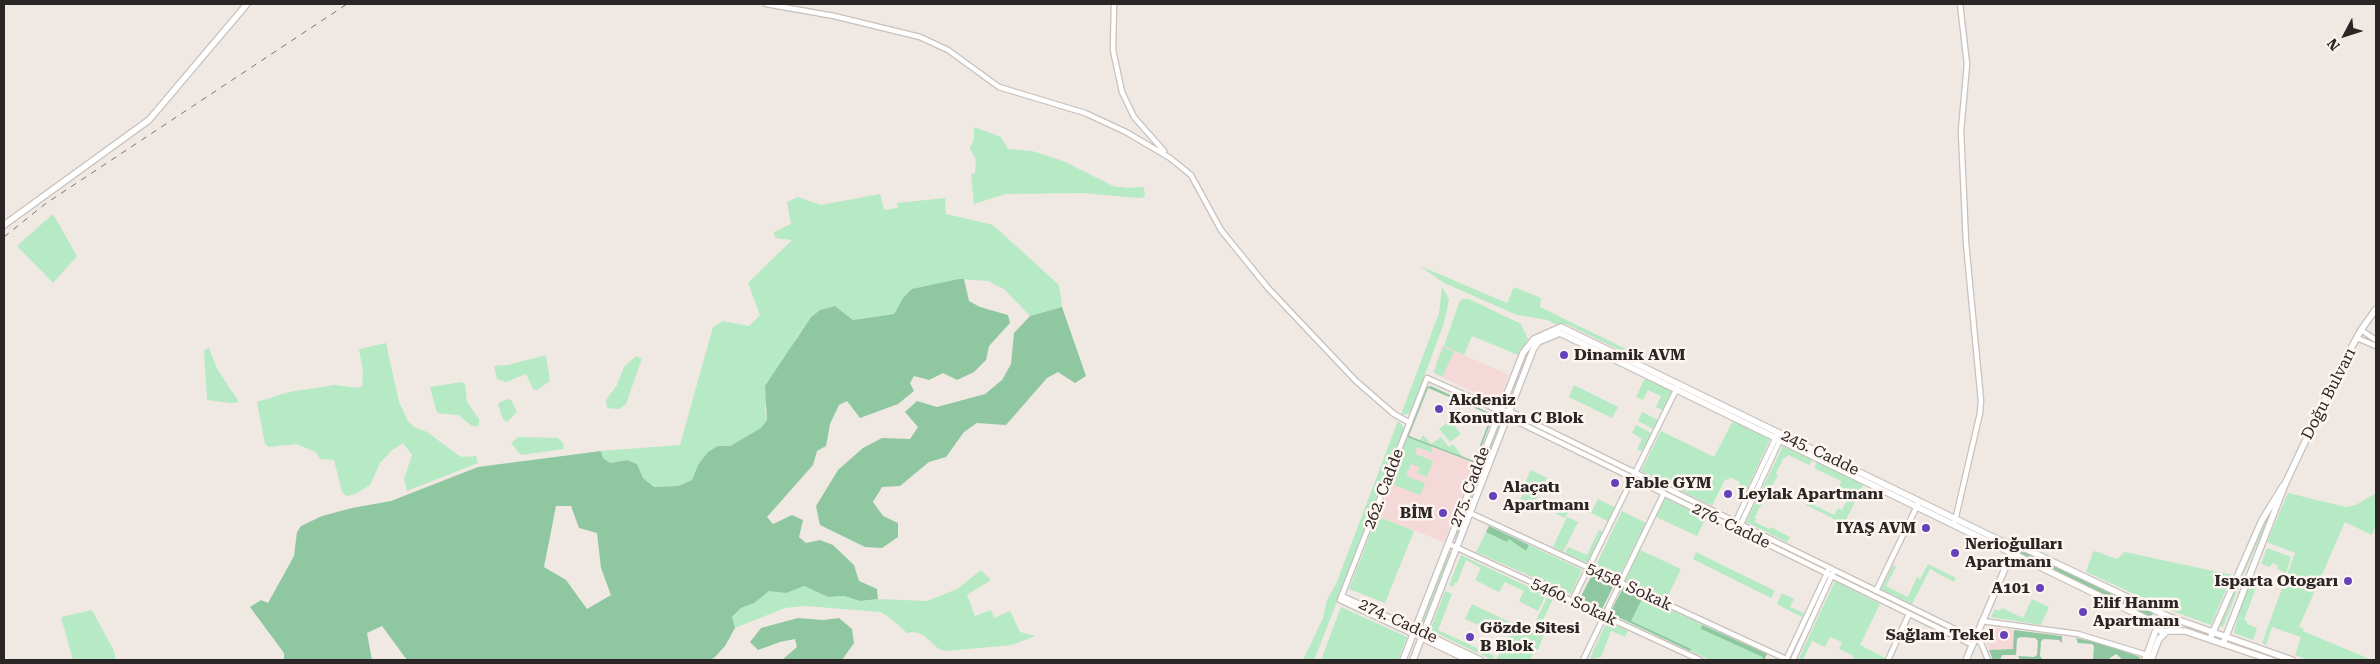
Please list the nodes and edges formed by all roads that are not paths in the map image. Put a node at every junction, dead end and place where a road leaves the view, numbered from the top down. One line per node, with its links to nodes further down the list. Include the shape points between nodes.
1 (247, 4): 6 (street, via 149,120)
2 (766, 4): 5 (street, via 875,24 920,37 948,50 999,87 1085,113)
3 (1114, 4): 5 (street, via 1113,50 1122,92 1139,124)
4 (1960, 4): 26 (street, via 1967,64 1961,131 1966,243 1981,401)
5 (1170, 158): 17 (street, via 1189,172 1221,230 1259,277 1356,382 1394,414)
6 (4, 225)
7 (2376, 309): 8 (street, Doğu Bulvarı)
8 (2362, 330): 9 (street, Doğu Bulvarı); 10 (street)
9 (2357, 338): 12 (street); 21 (street, Doğu Bulvarı)
10 (2376, 340)
11 (1533, 344): 14 (street, 245. Cadde, via 1565,328); 15 (street, 275. Cadde, via 1523,353); 16 (street, 275. Cadde)
12 (2376, 346)
13 (1427, 378): 15 (street, 276. Cadde); 17 (street, 262. Cadde)
14 (1678, 387): 18 (street, 245. Cadde); 19 (street)
15 (1500, 411): 16 (street, 276. Cadde); 30 (street, 275. Cadde)
16 (1508, 414): 19 (street, 276. Cadde); 20 (street, 276. Cadde); 24 (street, 275. Cadde)
17 (1410, 423): 41 (street, 262. Cadde)
18 (1780, 436): 23 (street, 245. Cadde); 25 (street); 27 (street)
19 (1636, 473): 20 (street); 25 (street, 276. Cadde)
20 (1634, 478): 22 (street, 276. Cadde); 35 (street)
21 (2286, 482): 50 (street, Doğu Bulvarı, via 2262,520); 53 (street, Doğu Bulvarı)
22 (1664, 492): 28 (street, 276. Cadde); 39 (street)
23 (1918, 504): 26 (street, 245. Cadde); 40 (street)
24 (1470, 514): 32 (street, 275. Cadde); 35 (street, 5458. Sokak)
25 (1736, 521): 27 (street, 276. Cadde); 28 (street)
26 (1954, 522): 31 (street, 245. Cadde); 33 (street, 245. Cadde)
27 (1741, 524): 29 (street); 34 (street, 276. Cadde)
28 (1733, 526): 29 (street, 276. Cadde)
29 (1739, 529): 37 (street, 276. Cadde)
30 (1448, 544): 32 (street, 5460. Sokak); 48 (street, 275. Cadde)
31 (2015, 545): 33 (street); 45 (street, 245. Cadde)
32 (1457, 548): 42 (street, 5460. Sokak); 51 (street, 275. Cadde)
33 (2011, 554): 46 (street); 47 (street, 245. Cadde, via 2149,620)
34 (1829, 567): 36 (street, 276. Cadde); 37 (street)
35 (1590, 569): 39 (street, 5458. Sokak); 42 (street)
36 (1835, 570): 38 (street); 40 (street, 276. Cadde)
37 (1827, 573): 38 (street, 276. Cadde); 62 (street)
38 (1832, 576): 43 (street, 276. Cadde); 63 (street)
39 (1620, 583): 44 (street); 62 (street, 5458. Sokak)
40 (1876, 590): 54 (street, 276. Cadde)
41 (1341, 598): 48 (street, 274. Cadde)
42 (1572, 601): 44 (street, 5460. Sokak)
43 (1909, 614): 54 (street, 276. Cadde); 64 (street)
44 (1604, 616): 60 (street); 61 (street, 5460. Sokak)
45 (2168, 616): 47 (street, via 2159,618); 49 (street, via 2173,624); 50 (street, 245. Cadde)
46 (1982, 621): 54 (street); 55 (street, via 2085,635)
47 (2157, 627): 49 (street, 245. Cadde); 55 (street)
48 (1414, 631): 51 (street, 274. Cadde); 56 (street, 275. Cadde)
49 (2168, 632): 52 (street, 245. Cadde, via 2182,630); 55 (street, via 2159,639)
50 (2212, 633): 52 (street, Doğu Bulvarı); 53 (street, 245. Cadde)
51 (1422, 635): 57 (street, 275. Cadde); 58 (street, 274. Cadde); 59 (street, 274. Cadde)
52 (2210, 639): 53 (street, 245. Cadde)
53 (2224, 640): 67 (street, 245. Cadde); 68 (street, 245. Cadde)
54 (1974, 642): 65 (street); 66 (street, via 1981,643)
55 (2147, 658)
56 (1403, 660)
57 (1413, 660)
58 (1468, 660)
59 (1480, 660)
60 (1583, 660)
61 (1700, 660)
62 (1787, 660)
63 (1793, 660)
64 (1888, 660)
65 (1966, 660)
66 (1988, 660)
67 (2271, 660)
68 (2292, 660)

